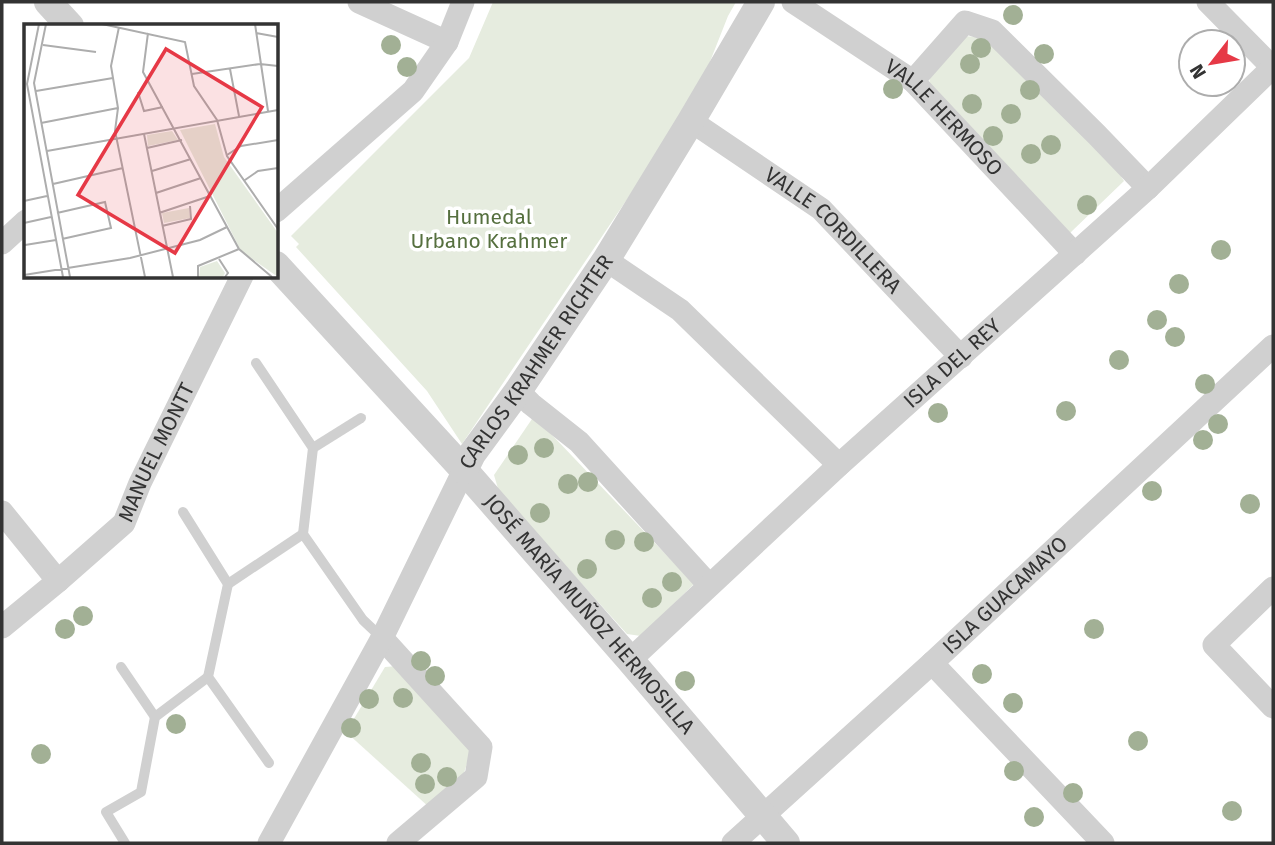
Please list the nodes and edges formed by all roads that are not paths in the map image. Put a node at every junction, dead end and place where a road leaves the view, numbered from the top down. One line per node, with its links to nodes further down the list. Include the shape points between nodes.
1 (48, 2): 7 (street)
2 (359, 2): 8 (street)
3 (463, 2): 8 (street)
4 (761, 2): 11 (street, CARLOS KRAHMER RICHTER)
5 (793, 2): 10 (street, VALLE HERMOSO)
6 (1208, 2): 9 (street)
7 (68, 24)
8 (447, 42): 13 (street, via 413,91)
9 (1273, 67): 12 (street, ISLA DEL REY)
10 (913, 81): 12 (street, via 965,22 992,31); 16 (street, VALLE HERMOSO)
11 (691, 121): 17 (street, CARLOS KRAHMER RICHTER); 21 (street, VALLE CORDILLERA, via 821,209)
12 (1148, 188): 16 (street, ISLA DEL REY)
13 (278, 209)
14 (24, 224): 15 (street)
15 (2, 243)
16 (1075, 254): 21 (street, ISLA DEL REY)
17 (606, 260): 23 (street, CARLOS KRAHMER RICHTER); 26 (street, via 680,310)
18 (278, 267): 27 (street, JOSÉ MARÍA MUÑOZ HERMOSILLA)
19 (242, 278): 31 (street, MANUEL MONTT, via 124,523)
20 (1273, 346): 38 (street, ISLA GUACAMAYO)
21 (961, 357): 26 (street, ISLA DEL REY)
22 (256, 363): 25 (lane)
23 (518, 391): 27 (street, CARLOS KRAHMER RICHTER); 33 (street, via 579,442)
24 (361, 418): 25 (lane)
25 (313, 448): 30 (lane)
26 (839, 465): 33 (street, ISLA DEL REY)
27 (464, 470): 36 (street, CARLOS KRAHMER RICHTER); 37 (street, JOSÉ MARÍA MUÑOZ HERMOSILLA)
28 (2, 512): 31 (street)
29 (183, 512): 32 (lane)
30 (303, 534): 32 (lane); 36 (lane, via 363,620)
31 (58, 581): 35 (street, MANUEL MONTT)
32 (228, 584): 40 (lane)
33 (709, 585): 37 (street, ISLA DEL REY)
34 (1273, 588): 41 (street, via 1214,645)
35 (2, 627)
36 (382, 638): 46 (street, CARLOS KRAHMER RICHTER); 47 (street, via 481,747 476,777)
37 (630, 660): 44 (street, JOSÉ MARÍA MUÑOZ HERMOSILLA)
38 (932, 663): 44 (street, ISLA GUACAMAYO); 50 (street)
39 (121, 667): 42 (lane)
40 (208, 677): 42 (lane); 43 (lane)
41 (1273, 708)
42 (155, 717): 45 (lane, via 141,792 106,812)
43 (269, 763)
44 (764, 817): 48 (street, ISLA GUACAMAYO); 49 (street, JOSÉ MARÍA MUÑOZ HERMOSILLA)
45 (125, 843)
46 (269, 843)
47 (398, 843)
48 (733, 843)
49 (786, 843)
50 (1103, 843)

